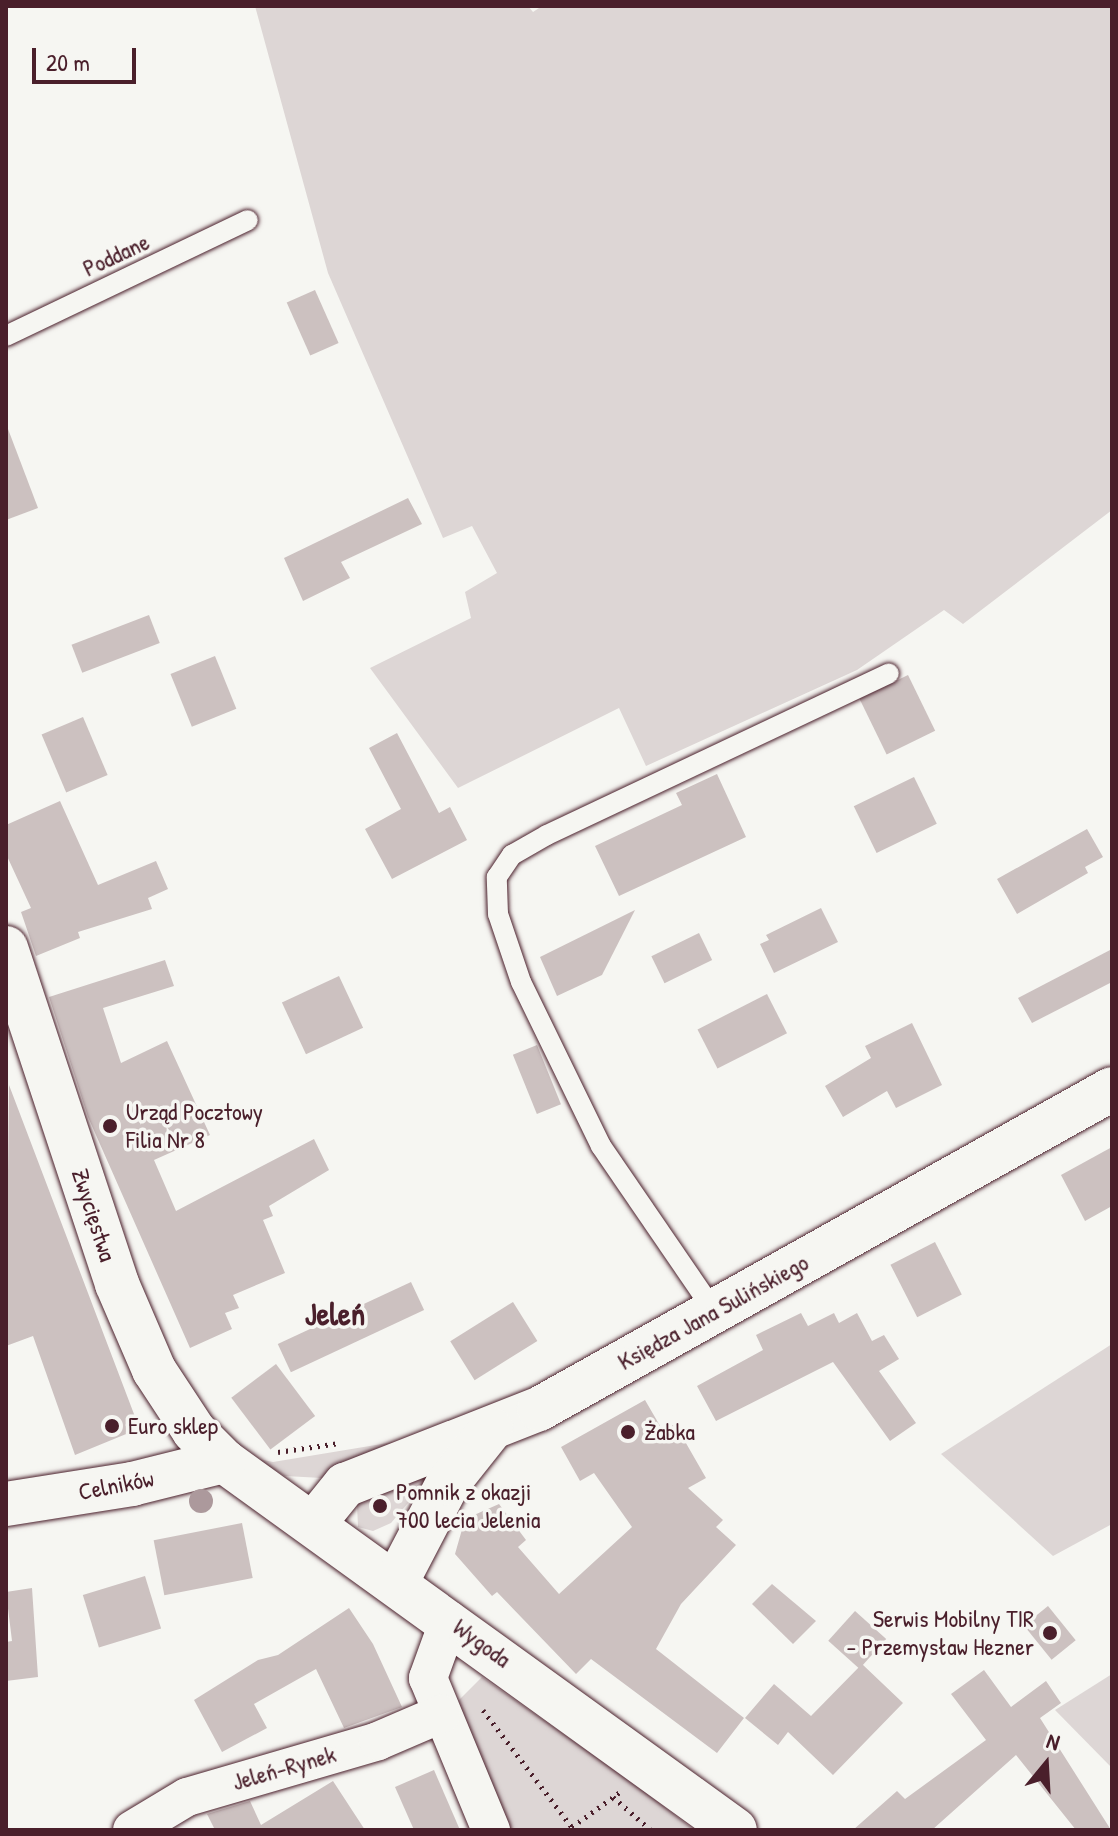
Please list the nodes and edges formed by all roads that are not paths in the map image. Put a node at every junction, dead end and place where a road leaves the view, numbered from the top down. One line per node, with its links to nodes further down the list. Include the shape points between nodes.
1 (248, 220): 2 (lane, Poddane)
2 (6, 336)
3 (889, 673): 6 (lane, via 547,835 512,855 497,877 498,914 521,982 601,1146)
4 (6, 948): 8 (street, Zwycięstwa, via 117,1284 173,1402)
5 (1112, 1089): 6 (street, Księdza Jana Sulińskiego)
6 (714, 1311): 7 (street, Księdza Jana Sulińskiego, via 539,1409)
7 (491, 1429): 10 (street, Księdza Jana Sulińskiego, via 372,1470 345,1485); 11 (street, via 448,1483)
8 (244, 1458): 9 (street, Celników, via 132,1484); 10 (street, Wygoda)
9 (6, 1504)
10 (315, 1522): 11 (street, Wygoda)
11 (397, 1581): 12 (street, Wygoda)
12 (449, 1620): 13 (street, via 428,1678); 16 (street, Wygoda)
13 (441, 1714): 14 (street, Jeleń-Rynek, via 378,1741 187,1797); 15 (street)
14 (132, 1830)
15 (491, 1830)
16 (735, 1830)

